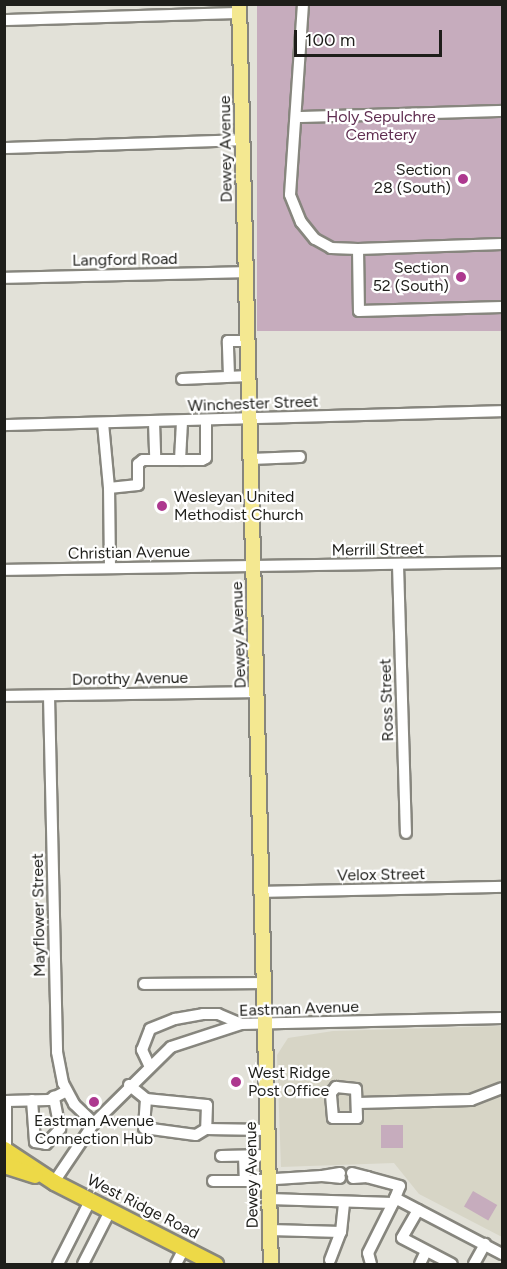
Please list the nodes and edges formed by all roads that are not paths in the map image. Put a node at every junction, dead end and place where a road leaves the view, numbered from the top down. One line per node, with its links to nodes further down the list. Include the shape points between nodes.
1 (303, 4): 5 (street)
2 (239, 9): 3 (street); 6 (main road, Dewey Avenue)
3 (4, 20)
4 (502, 111): 5 (street)
5 (298, 117): 9 (street, via 290,162 290,195 301,222 315,239 331,248)
6 (242, 140): 7 (street); 10 (main road, Dewey Avenue)
7 (4, 147)
8 (502, 244): 9 (street)
9 (358, 249): 12 (street, via 359,311)
10 (246, 272): 11 (street, Langford Road); 13 (main road, Dewey Avenue)
11 (4, 278)
12 (502, 307)
13 (248, 341): 14 (street, via 228,341); 15 (main road, Dewey Avenue)
14 (229, 376): 15 (street); 16 (street)
15 (249, 376): 18 (main road, Dewey Avenue)
16 (182, 379)
17 (502, 411): 18 (street, Winchester Street)
18 (250, 419): 19 (street, Winchester Street); 25 (main road, Dewey Avenue)
19 (206, 420): 20 (street, Winchester Street); 27 (street, via 206,458)
20 (182, 421): 21 (street, Winchester Street); 27 (street)
21 (154, 422): 22 (street, Winchester Street); 26 (street)
22 (103, 423): 23 (street, Winchester Street); 28 (street)
23 (4, 425)
24 (300, 457): 25 (street)
25 (251, 459): 31 (main road, Dewey Avenue)
26 (155, 460): 27 (street); 28 (street, via 138,464 138,485)
27 (180, 460)
28 (109, 488): 32 (street)
29 (502, 562): 30 (street, Merrill Street)
30 (398, 565): 31 (street, Merrill Street); 37 (street, Ross Street)
31 (253, 566): 32 (street, Christian Avenue); 34 (main road, Dewey Avenue)
32 (110, 568): 33 (street, Christian Avenue)
33 (4, 570)
34 (257, 692): 36 (street, Dorothy Avenue); 39 (main road, Dewey Avenue)
35 (4, 696): 36 (street, Dorothy Avenue)
36 (50, 696): 48 (street, Mayflower Street, via 57,1052)
37 (406, 833)
38 (502, 887): 39 (street, Velox Street)
39 (261, 892): 40 (main road, Dewey Avenue)
40 (264, 983): 41 (street); 44 (main road, Dewey Avenue)
41 (144, 984)
42 (502, 1018): 44 (street, Eastman Avenue)
43 (241, 1024): 44 (street, Eastman Avenue); 45 (street, Eastman Avenue, via 171,1047); 45 (street, via 218,1014 203,1014 150,1029 142,1050)
44 (265, 1024): 55 (main road, Dewey Avenue)
45 (149, 1065): 46 (street, Eastman Avenue)
46 (129, 1085): 50 (street); 53 (street, Eastman Avenue)
47 (502, 1088): 52 (street, via 471,1100)
48 (67, 1091): 49 (street); 53 (street, Mayflower Street)
49 (54, 1097): 51 (street); 51 (street, via 60,1129 46,1144 35,1142)
50 (146, 1099): 54 (street, via 207,1105); 54 (street, via 144,1128 196,1135)
51 (32, 1100): 56 (street, via 6,1101)
52 (358, 1103)
53 (94, 1123): 65 (street, Eastman Avenue)
54 (206, 1129): 55 (street)
55 (267, 1130): 57 (main road, Dewey Avenue)
56 (5, 1154): 65 (highway, West Ridge Road)
57 (268, 1155): 59 (street); 62 (main road, Dewey Avenue)
58 (221, 1156): 59 (street)
59 (244, 1156): 64 (street)
60 (352, 1175): 68 (street, via 400,1186)
61 (340, 1176): 62 (street)
62 (269, 1180): 64 (street); 66 (main road, Dewey Avenue)
63 (213, 1181): 64 (street)
64 (245, 1181)
65 (54, 1182): 67 (highway, West Ridge Road)
66 (269, 1199): 69 (street); 72 (main road, Dewey Avenue)
67 (90, 1201): 71 (highway, West Ridge Road); 79 (street)
68 (394, 1201): 69 (street); 70 (street); 84 (street, via 368,1253)
69 (344, 1202): 73 (street)
70 (418, 1210): 74 (street); 76 (street, via 402,1238)
71 (110, 1211): 75 (highway, West Ridge Road); 80 (street)
72 (270, 1230): 73 (street); 83 (main road, Dewey Avenue)
73 (341, 1232): 78 (street)
74 (484, 1244): 77 (street); 87 (street)
75 (184, 1248): 81 (street); 82 (highway, West Ridge Road)
76 (426, 1251): 85 (street); 86 (street)
77 (502, 1254)
78 (330, 1260)
79 (58, 1264)
80 (83, 1264)
81 (176, 1264)
82 (215, 1264)
83 (271, 1264)
84 (371, 1264)
85 (420, 1264)
86 (452, 1264)
87 (474, 1264)

